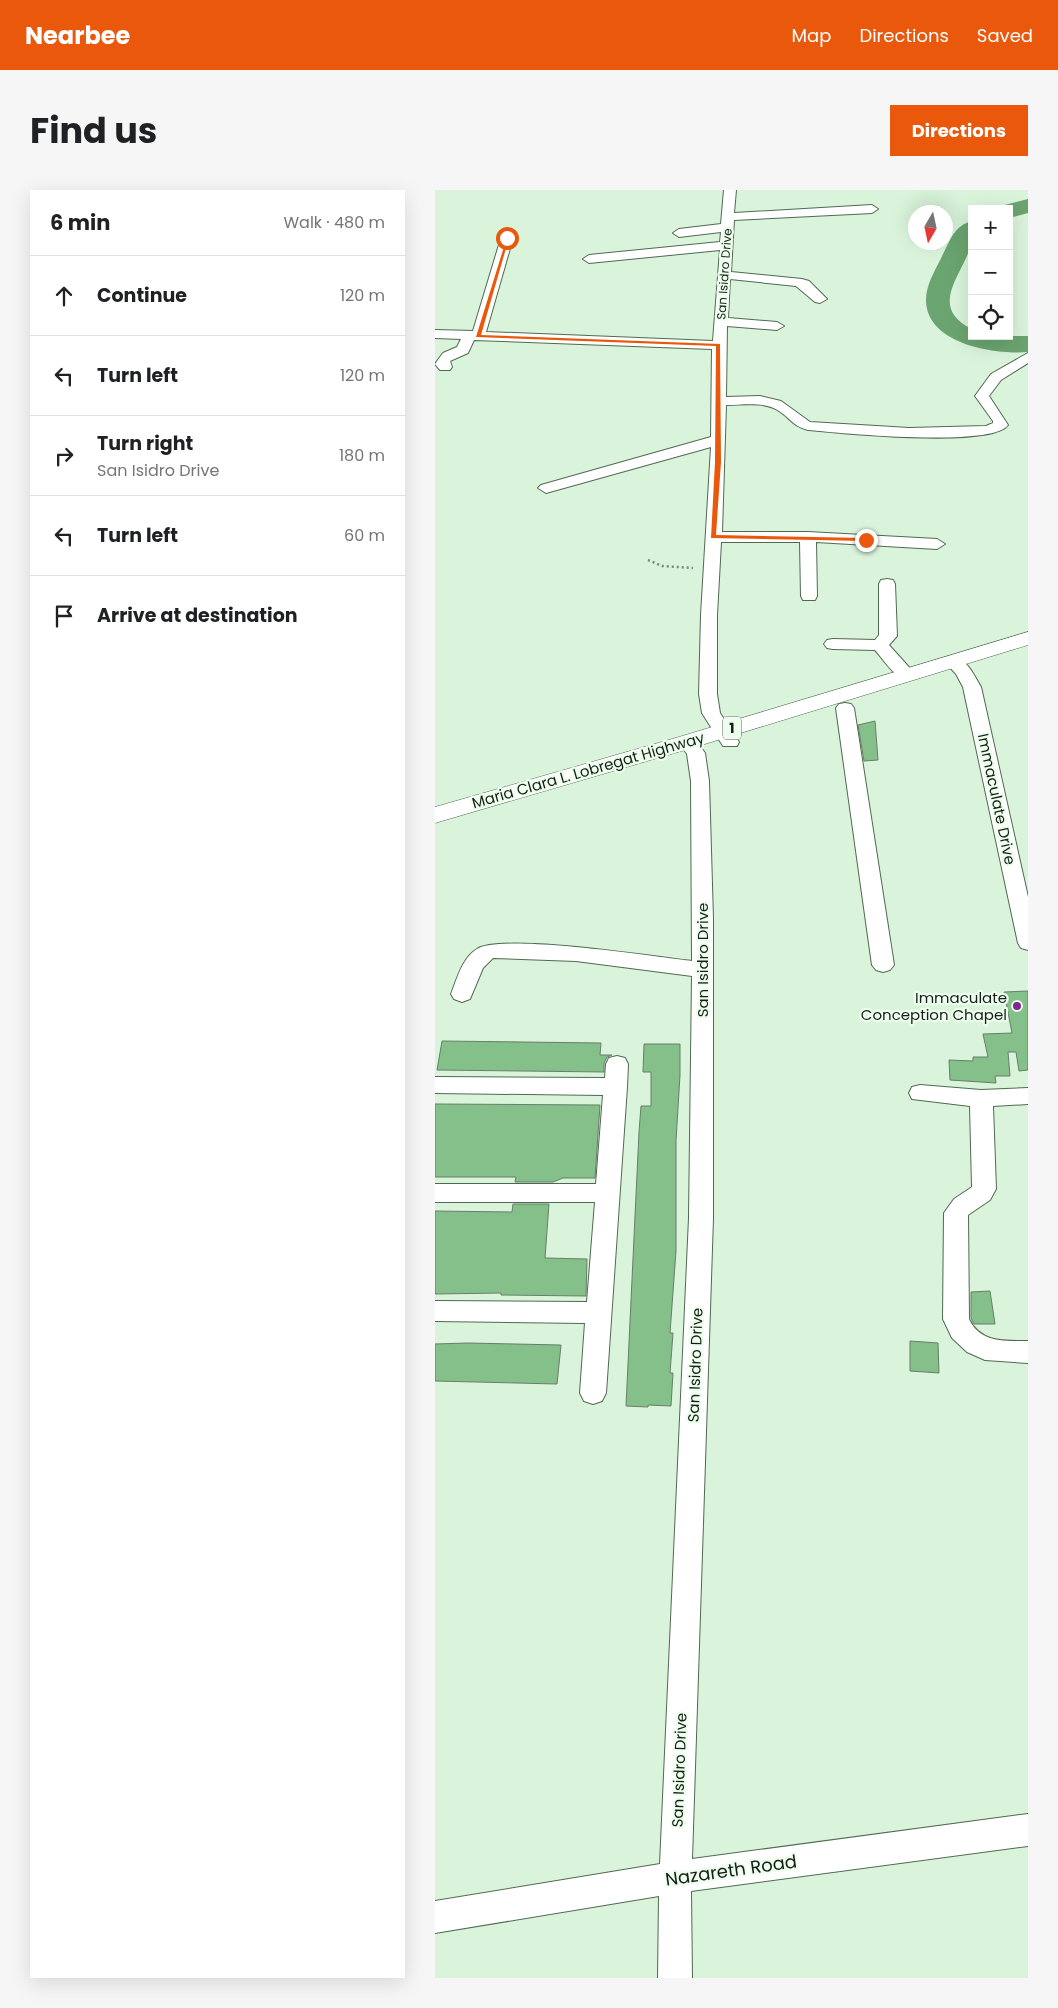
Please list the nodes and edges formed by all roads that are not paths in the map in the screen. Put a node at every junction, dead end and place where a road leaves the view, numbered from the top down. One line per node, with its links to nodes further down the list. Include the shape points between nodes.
1 (730, 190): 3 (street, San Isidro Drive)
2 (873, 209): 3 (street)
3 (728, 222): 4 (street); 6 (street, San Isidro Drive)
4 (679, 233)
5 (507, 238): 13 (street)
6 (727, 245): 7 (street); 8 (street, San Isidro Drive)
7 (589, 259)
8 (725, 275): 9 (street, via 797,282 804,284); 10 (street, San Isidro Drive)
9 (820, 299)
10 (721, 322): 11 (street); 14 (street, San Isidro Drive)
11 (777, 326)
12 (435, 334): 13 (street)
13 (473, 336): 14 (street); 16 (street, via 463,350 450,354 443,361)
14 (719, 345): 17 (street, San Isidro Drive)
15 (1028, 357): 17 (street, via 996,377 982,396 1001,420 1001,425 991,431 808,426 797,422 785,408 775,404)
16 (445, 367)
17 (719, 401): 18 (street, San Isidro Drive)
18 (719, 440): 19 (street); 20 (street, San Isidro Drive)
19 (546, 488)
20 (713, 536): 21 (street); 31 (street, San Isidro Drive, via 708,694 711,713)
21 (808, 537): 22 (street); 24 (street)
22 (937, 544)
23 (887, 584): 27 (street, via 888,636)
24 (809, 596)
25 (1027, 643): 28 (highway, Maria Clara L. Lobregat Highway / 1)
26 (833, 644): 27 (street)
27 (880, 645): 29 (street)
28 (959, 666): 29 (highway, Maria Clara L. Lobregat Highway / 1); 30 (highway, Maria Clara L. Lobregat Highway / 1); 34 (street, Immaculate Drive, via 972,687 977,703)
29 (907, 675): 31 (highway, Maria Clara L. Lobregat Highway / 1)
30 (845, 708): 31 (highway, Maria Clara L. Lobregat Highway / 1); 35 (street)
31 (726, 737): 32 (highway, Maria Clara L. Lobregat Highway / 1)
32 (691, 747): 33 (highway, Maria Clara L. Lobregat Highway / 1); 36 (street, San Isidro Drive, via 700,781)
33 (437, 817)
34 (1028, 943)
35 (883, 965)
36 (702, 970): 37 (street, via 576,954 490,950 475,962); 49 (street, San Isidro Drive, via 701,1218)
37 (462, 994)
38 (435, 1085): 43 (street, via 616,1075)
39 (920, 1093): 41 (street)
40 (1028, 1096): 41 (street)
41 (981, 1098): 46 (street, via 984,1189 956,1213 956,1318 960,1331 981,1348 996,1352)
42 (435, 1192): 43 (street)
43 (608, 1193): 45 (street)
44 (435, 1311): 45 (street)
45 (599, 1313): 47 (street)
46 (1028, 1352)
47 (593, 1393)
48 (1028, 1830): 49 (street, Nazareth Road)
49 (675, 1877): 50 (street, Nazareth Road); 51 (street, San Isidro Drive)
50 (435, 1917)
51 (675, 1978)

